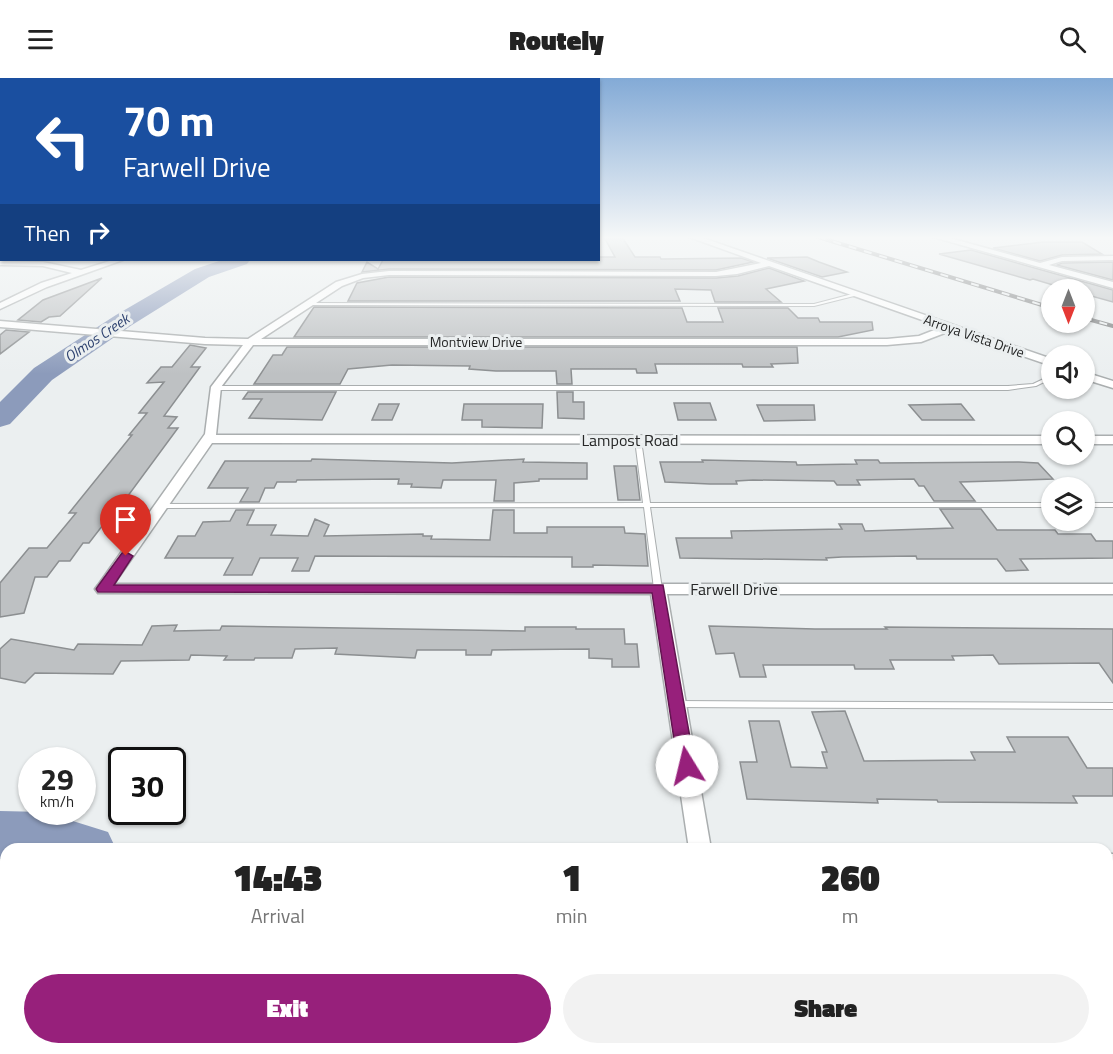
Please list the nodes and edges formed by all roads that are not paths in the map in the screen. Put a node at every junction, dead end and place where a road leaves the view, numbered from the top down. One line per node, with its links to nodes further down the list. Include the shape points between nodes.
1 (53, 283): 6 (street)
2 (343, 283): 5 (street)
3 (822, 283): 4 (street, Arroya Vista Drive)
4 (856, 294): 5 (lane, via 805,305); 8 (street, Arroya Vista Drive)
5 (307, 304): 9 (street)
6 (0, 306)
7 (0, 324): 9 (street, Montview Drive)
8 (951, 327): 9 (street, Montview Drive, via 921,339 887,342); 10 (street, Arroya Vista Drive)
9 (250, 342): 14 (street)
10 (1041, 359)
11 (1095, 379): 13 (street)
12 (1041, 382): 14 (lane, via 1008,388)
13 (1113, 385)
14 (216, 388): 15 (street)
15 (208, 439): 16 (street, Lampost Road); 23 (street)
16 (638, 440): 17 (street, Lampost Road); 24 (lane)
17 (1041, 440)
18 (1095, 440): 19 (street)
19 (1113, 440)
20 (1041, 505): 24 (lane)
21 (1095, 505): 22 (lane)
22 (1113, 505)
23 (161, 506): 24 (lane); 25 (street, Farwell Drive, via 103,589)
24 (647, 506): 25 (lane)
25 (658, 589): 26 (street, Farwell Drive); 27 (street)
26 (1113, 589)
27 (677, 704): 28 (lane); 29 (street)
28 (1113, 706)
29 (699, 843)

